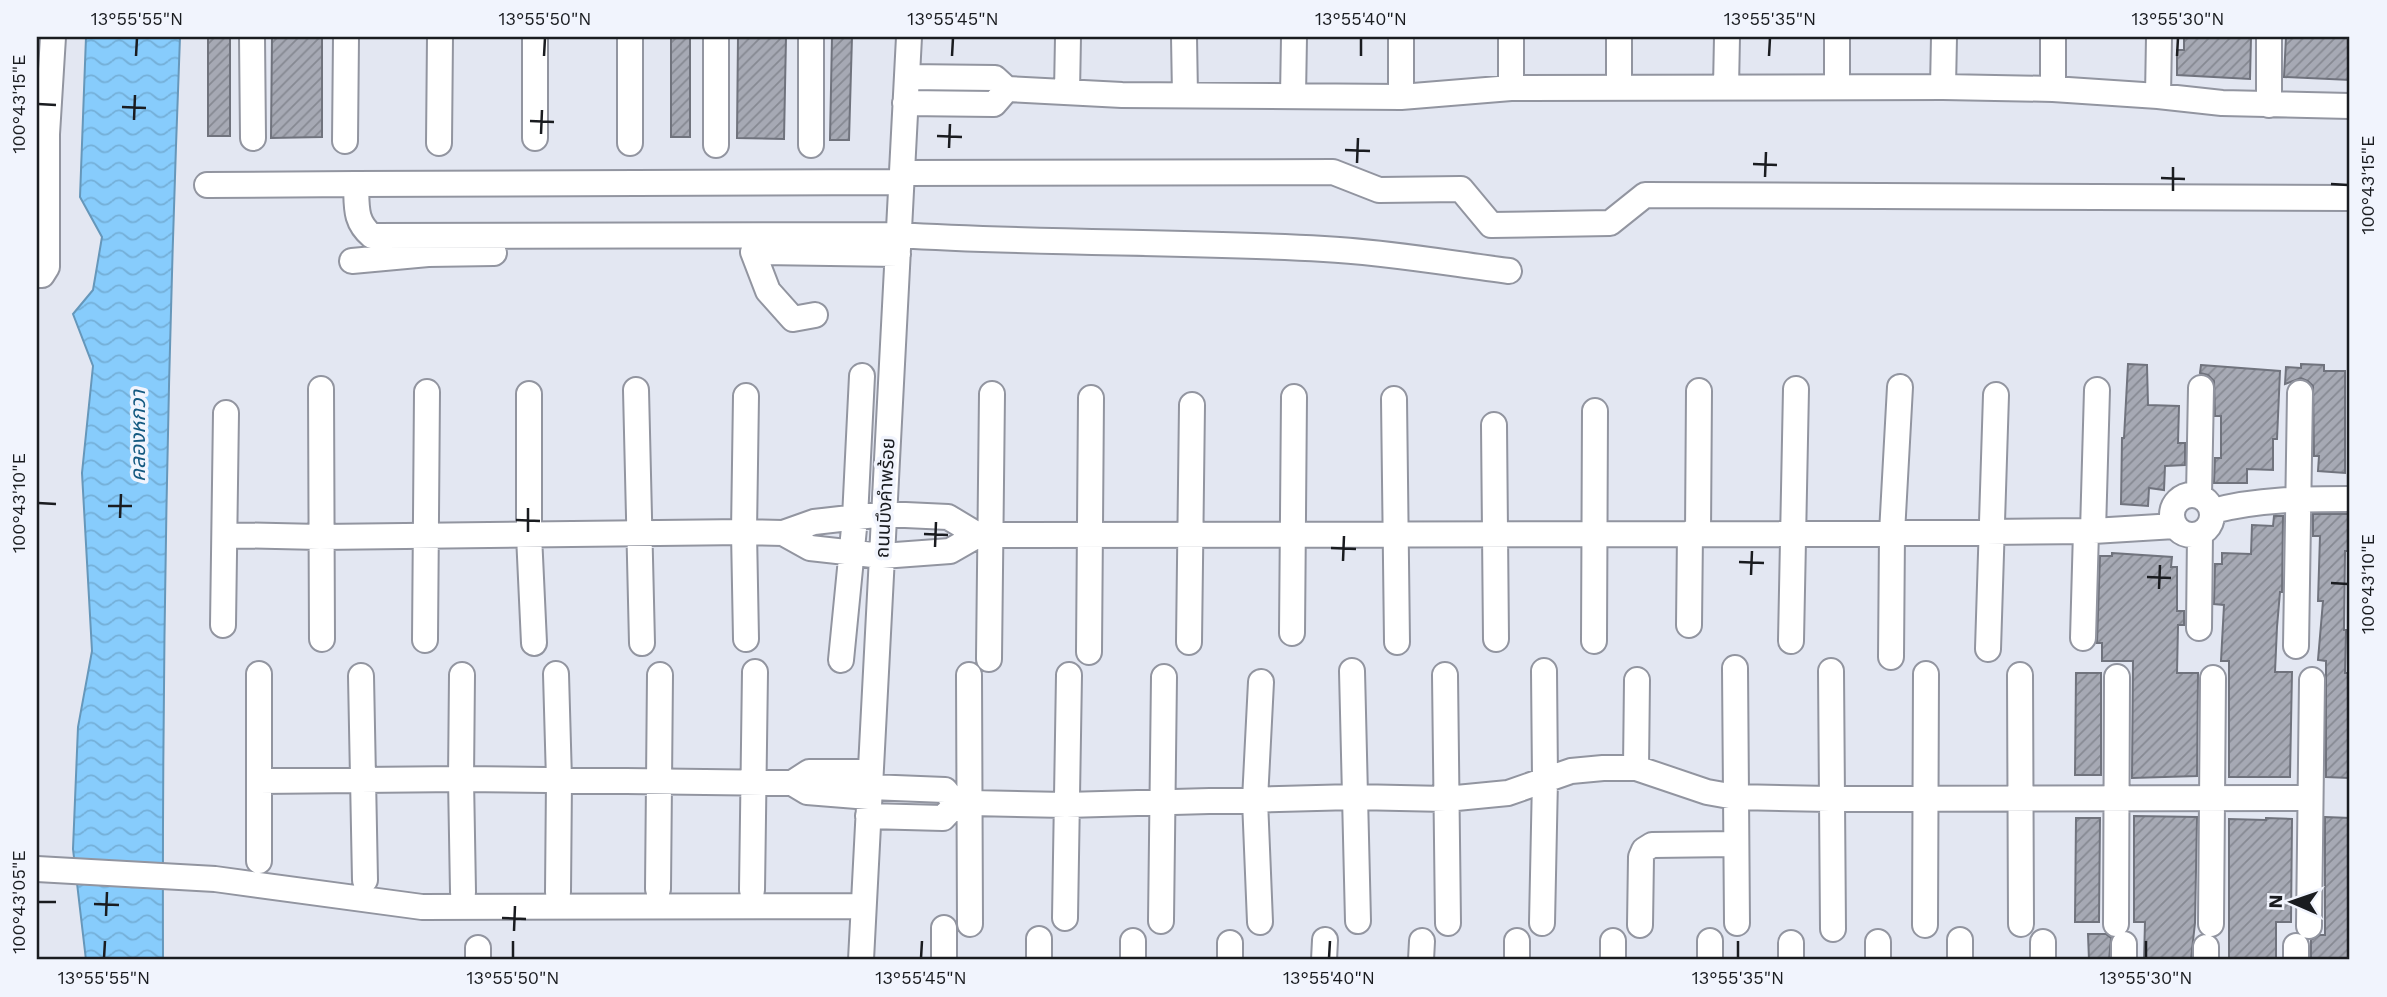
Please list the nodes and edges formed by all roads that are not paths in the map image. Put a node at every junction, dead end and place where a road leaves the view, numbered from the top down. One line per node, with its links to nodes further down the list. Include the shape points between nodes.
1 (53, 37): 53 (street, via 47,267)
2 (252, 37): 38 (street)
3 (346, 37): 40 (street)
4 (440, 37): 41 (street)
5 (535, 37): 39 (street)
6 (630, 37): 42 (street)
7 (716, 37): 43 (street)
8 (811, 37): 44 (street)
9 (909, 37): 22 (street, ถนนบึงคำพร้อย)
10 (1068, 37): 30 (street)
11 (1184, 37): 31 (street)
12 (1294, 37): 32 (street)
13 (1401, 37): 34 (street)
14 (1511, 37): 27 (street)
15 (1619, 37): 23 (street)
16 (1727, 37): 24 (street)
17 (1837, 37): 25 (street)
18 (1944, 37): 26 (street)
19 (2053, 37): 29 (street)
20 (2159, 37): 33 (street)
21 (2269, 37): 36 (street)
22 (907, 77): 28 (street, via 995,78); 35 (street, ถนนบึงคำพร้อย)
23 (1619, 87): 24 (street); 27 (street)
24 (1726, 87): 25 (street)
25 (1837, 87): 26 (street)
26 (1943, 87): 29 (street)
27 (1511, 88): 34 (street)
28 (1007, 89): 30 (street); 35 (street, via 994,104)
29 (2053, 89): 33 (street)
30 (1067, 92): 31 (street)
31 (1185, 95): 32 (street)
32 (1293, 96): 34 (street)
33 (2158, 96): 36 (street)
34 (1401, 97)
35 (905, 103): 45 (street, ถนนบึงคำพร้อย)
36 (2269, 105): 37 (street)
37 (2350, 106)
38 (253, 138)
39 (535, 138)
40 (345, 141)
41 (439, 143)
42 (630, 143)
43 (716, 145)
44 (811, 145)
45 (901, 177): 46 (street); 48 (street, via 1332,172 1379,190 1461,189 1492,225 1610,223 1645,195); 49 (street, ถนนบึงคำพร้อย)
46 (356, 184): 47 (street); 49 (street, via 361,226 372,236)
47 (206, 185)
48 (2350, 198)
49 (898, 245): 50 (street); 52 (street, via 980,240 1327,249); 79 (street, ถนนบึงคำพร้อย)
50 (753, 252): 51 (street, via 428,254); 54 (street, via 768,291 793,319)
51 (352, 261)
52 (1509, 271)
53 (37, 275)
54 (815, 315)
55 (862, 376): 80 (street)
56 (1900, 387): 88 (street)
57 (2201, 387): 78 (street)
58 (321, 389): 101 (street)
59 (1796, 389): 93 (street)
60 (636, 390): 85 (street)
61 (2096, 390): 82 (street)
62 (1699, 391): 87 (street)
63 (426, 392): 100 (street)
64 (2300, 393): 76 (street)
65 (529, 394): 96 (street)
66 (992, 394): 97 (street)
67 (1996, 395): 84 (street)
68 (746, 396): 83 (street)
69 (1294, 397): 89 (street)
70 (1091, 398): 98 (street)
71 (1394, 399): 90 (street)
72 (1192, 405): 99 (street)
73 (1595, 411): 92 (street)
74 (226, 413): 95 (street)
75 (1494, 425): 91 (street)
76 (2299, 499): 77 (street); 78 (street); 119 (street)
77 (2350, 499)
78 (2206, 503): 81 (street, via 2185,496 2174,505); 94 (street, via 2211,525)
79 (884, 514): 80 (street); 97 (street, via 948,517); 103 (street, ถนนบึงคำพร้อย)
80 (855, 518): 86 (street, via 814,522); 102 (street)
81 (2175, 526): 82 (street); 94 (street, via 2186,535)
82 (2090, 531): 84 (street); 108 (street)
83 (744, 532): 85 (street); 86 (street); 110 (street)
84 (1992, 532): 88 (street); 120 (street)
85 (638, 533): 96 (street); 118 (street)
86 (783, 533): 102 (street, via 810,548)
87 (1694, 533): 92 (street); 93 (street); 105 (street)
88 (1892, 533): 93 (street); 122 (street)
89 (1292, 534): 90 (street); 99 (street); 107 (street)
90 (1396, 534): 91 (street); 116 (street)
91 (1495, 534): 92 (street); 111 (street)
92 (1594, 534): 113 (street)
93 (1793, 534): 114 (street)
94 (2200, 534): 106 (street)
95 (225, 535): 101 (street); 104 (street)
96 (529, 535): 100 (street); 117 (street)
97 (984, 535): 98 (street); 103 (street, via 950,551); 123 (street)
98 (1090, 535): 99 (street); 121 (street)
99 (1191, 535): 115 (street)
100 (426, 536): 101 (street); 112 (street)
101 (320, 537): 109 (street)
102 (851, 553): 103 (street); 124 (street)
103 (882, 556): 154 (street, ถนนบึงคำพร้อย)
104 (223, 625)
105 (1689, 625)
106 (2199, 628)
107 (1292, 634)
108 (2083, 638)
109 (322, 639)
110 (746, 639)
111 (1496, 639)
112 (425, 640)
113 (1594, 640)
114 (1791, 641)
115 (1189, 642)
116 (1397, 642)
117 (534, 643)
118 (642, 643)
119 (2296, 646)
120 (1989, 649)
121 (1089, 652)
122 (1891, 657)
123 (989, 659)
124 (841, 660)
125 (1735, 668): 156 (street)
126 (1352, 671): 155 (street)
127 (1544, 671): 149 (street)
128 (1831, 671): 163 (street)
129 (755, 672): 153 (street)
130 (258, 674): 151 (street)
131 (556, 674): 150 (street)
132 (1926, 674): 158 (street)
133 (462, 675): 148 (street)
134 (660, 675): 152 (street)
135 (969, 675): 166 (street)
136 (1069, 675): 167 (street)
137 (1445, 675): 162 (street)
138 (361, 676): 147 (street)
139 (2020, 676): 159 (street)
140 (1164, 677): 165 (street)
141 (2117, 677): 157 (street)
142 (2214, 678): 160 (street)
143 (1637, 680): 146 (street)
144 (2312, 680): 161 (street)
145 (1261, 682): 164 (street)
146 (1636, 768): 149 (street, via 1571,771); 156 (street)
147 (365, 779): 148 (street); 151 (street); 171 (street)
148 (461, 779): 150 (street); 174 (street)
149 (1545, 779): 162 (street, via 1508,793); 182 (street)
150 (559, 780): 152 (street); 175 (street)
151 (259, 781): 169 (street)
152 (660, 782): 153 (street); 172 (street)
153 (753, 783): 154 (street, via 792,783 809,772); 173 (street)
154 (869, 793): 166 (street, via 945,790); 176 (street, ถนนบึงคำพร้อย)
155 (1354, 797): 162 (street); 164 (street); 179 (street)
156 (1735, 797): 163 (street); 168 (street)
157 (2116, 797): 159 (street); 160 (street); 190 (street)
158 (1926, 798): 159 (street); 163 (street); 187 (street)
159 (2021, 798): 185 (street)
160 (2211, 798): 161 (street); 191 (street)
161 (2310, 798): 192 (street)
162 (1446, 799): 181 (street)
163 (1830, 799): 189 (street)
164 (1255, 800): 165 (street); 180 (street)
165 (1163, 802): 167 (street); 178 (street)
166 (964, 803): 167 (street); 184 (street)
167 (1066, 805): 177 (street)
168 (1735, 844): 183 (street); 186 (street, via 1652,845 1644,850)
169 (259, 862)
170 (38, 869): 176 (street, via 215,879 422,907)
171 (365, 880)
172 (657, 890)
173 (752, 890)
174 (463, 892)
175 (558, 892)
176 (863, 906): 193 (street, ถนนบึงคำพร้อย)
177 (1065, 918)
178 (1161, 921)
179 (1358, 921)
180 (1260, 922)
181 (1448, 923)
182 (1542, 923)
183 (1737, 923)
184 (970, 924)
185 (2021, 924)
186 (1640, 925)
187 (1925, 925)
188 (944, 928): 194 (street)
189 (1833, 929)
190 (2122, 943)
191 (2207, 944)
192 (2300, 944)
193 (861, 960)
194 (944, 960)

